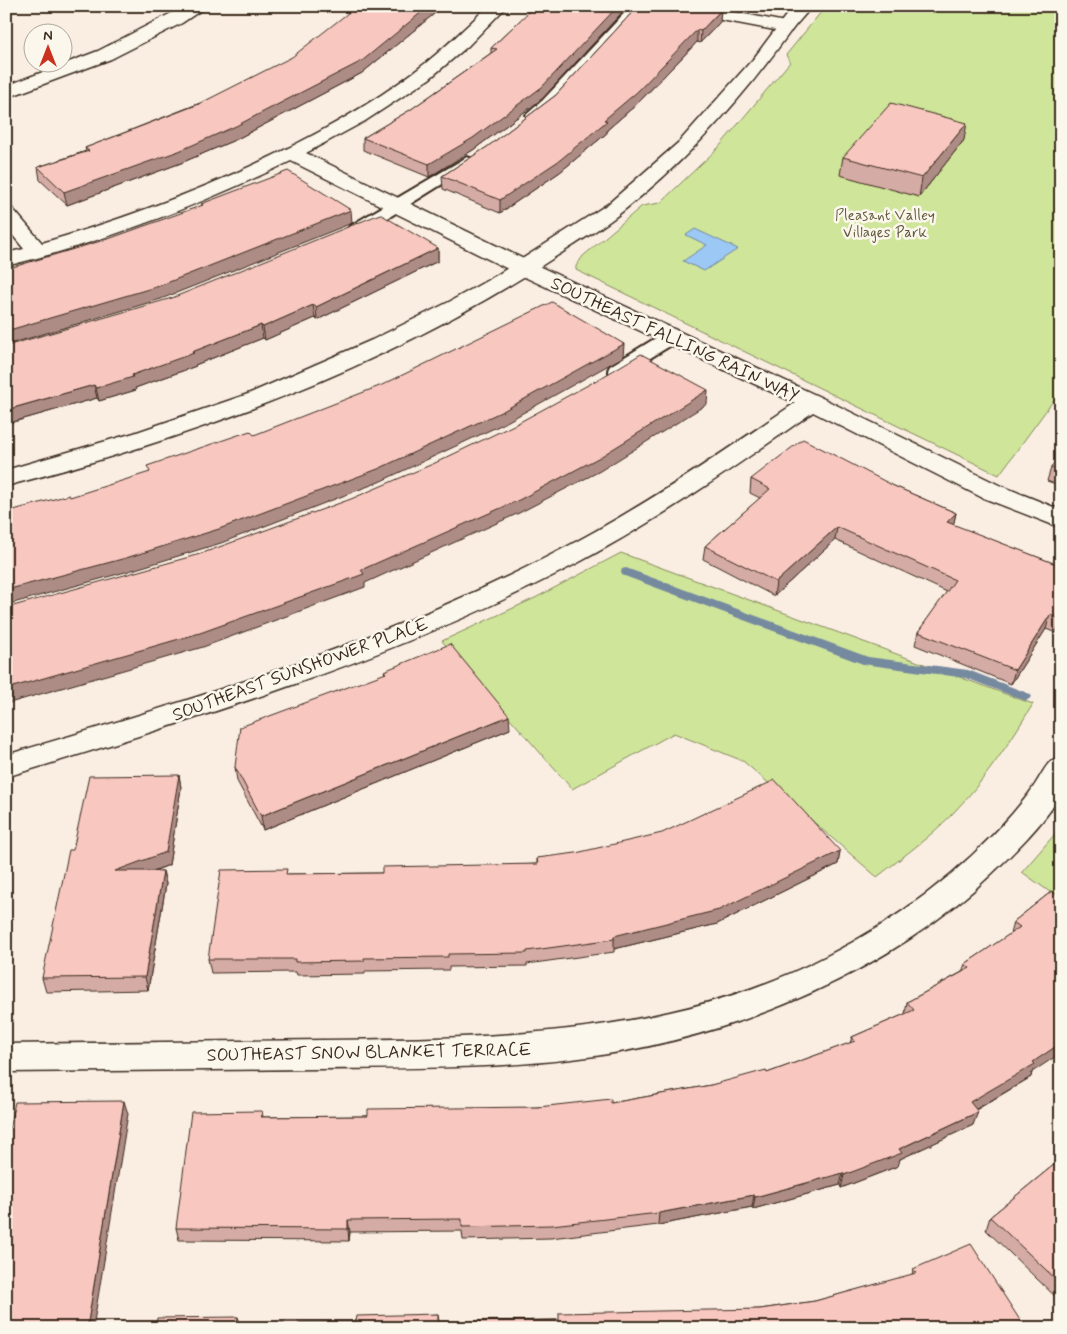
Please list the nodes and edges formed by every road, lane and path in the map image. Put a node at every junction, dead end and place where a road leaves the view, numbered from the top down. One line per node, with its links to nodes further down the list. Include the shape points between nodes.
1 (198, 6): 7 (street, via 115,50)
2 (498, 6): 9 (street, via 424,74 373,109)
3 (639, 6): 8 (lane, via 549,103)
4 (674, 6): 6 (street)
5 (803, 6): 6 (street)
6 (785, 27): 16 (street, via 761,62 686,146 616,208)
7 (6, 92)
8 (518, 126)
9 (292, 154): 11 (street, SOUTHEAST FALLING RAIN WAY); 14 (street, via 128,224)
10 (480, 155): 11 (lane)
11 (398, 206): 13 (lane); 16 (street, SOUTHEAST FALLING RAIN WAY)
12 (6, 213): 14 (street)
13 (343, 235)
14 (38, 252): 15 (street)
15 (6, 260)
16 (524, 268): 17 (street, SOUTHEAST FALLING RAIN WAY); 20 (street, via 457,307 380,345 256,399 143,438)
17 (671, 337): 18 (lane); 19 (street, SOUTHEAST FALLING RAIN WAY)
18 (605, 378)
19 (812, 402): 21 (street, SOUTHEAST FALLING RAIN WAY, via 990,491); 22 (street, SOUTHEAST SUNSHOWER PLACE, via 625,525 520,582 354,653 168,718)
20 (6, 478)
21 (1061, 520)
22 (6, 766)
23 (1061, 770): 24 (street, SOUTHEAST SNOW BLANKET TERRACE, via 1048,792 1006,841 966,880 926,911 804,982 744,1004 683,1021 606,1040 466,1053)
24 (6, 1058)

